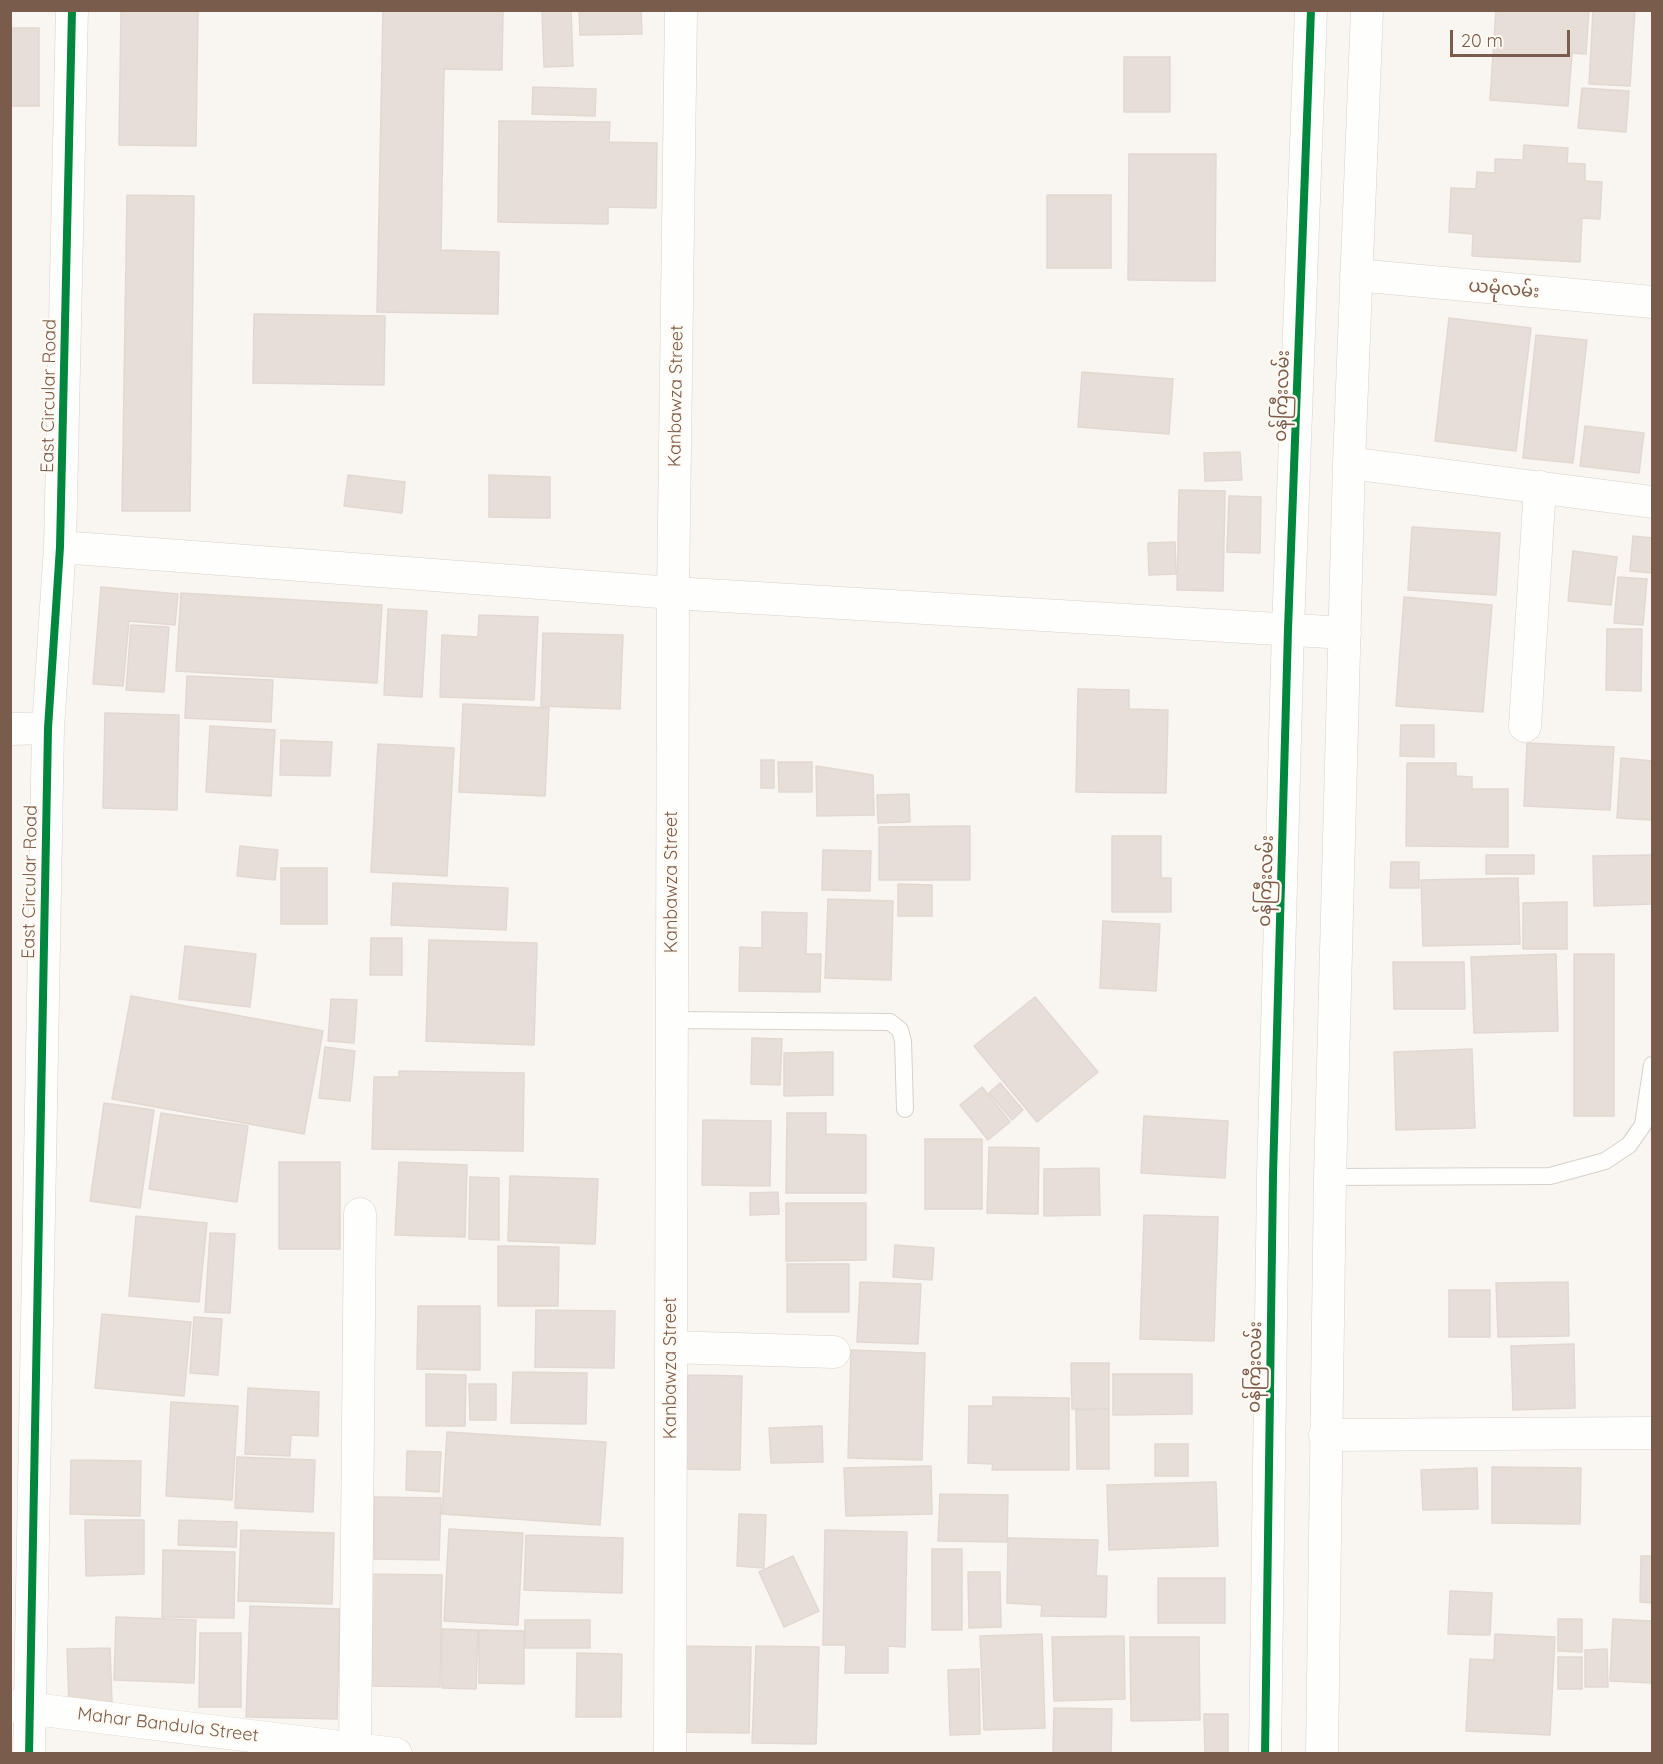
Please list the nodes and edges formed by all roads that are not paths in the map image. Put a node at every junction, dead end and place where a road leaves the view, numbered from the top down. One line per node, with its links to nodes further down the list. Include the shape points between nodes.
1 (72, 10): 10 (street, East Circular Road)
2 (681, 10): 11 (street, Kanbawza Street)
3 (1311, 10): 12 (street, ဝန်ကြီးလမ်း)
4 (1367, 10): 5 (street)
5 (1356, 275): 6 (street, ယမုံလမ်း); 7 (street)
6 (1653, 302)
7 (1349, 463): 8 (street); 13 (street)
8 (1540, 487): 9 (street); 14 (street)
9 (1653, 502)
10 (60, 547): 11 (street); 15 (street, East Circular Road)
11 (673, 593): 12 (street); 17 (street, Kanbawza Street)
12 (1288, 629): 13 (street); 31 (street, ဝန်ကြီးလမ်း, via 1273,1188)
13 (1345, 633): 20 (street)
14 (1525, 726)
15 (48, 728): 16 (street); 26 (street, East Circular Road)
16 (10, 729)
17 (672, 1020): 19 (lane, via 890,1022 900,1030 903,1041); 22 (street, Kanbawza Street)
18 (1653, 1065): 20 (lane, via 1643,1125 1629,1145 1605,1161 1550,1176)
19 (905, 1109)
20 (1330, 1177): 25 (street)
21 (360, 1214): 27 (street)
22 (671, 1347): 23 (street); 30 (street, Kanbawza Street)
23 (834, 1352)
24 (1653, 1433): 25 (street)
25 (1325, 1435): 32 (street)
26 (20, 1707): 27 (street, Mahar Bandula Street); 28 (street, East Circular Road)
27 (355, 1749): 29 (street, Mahar Bandula Street)
28 (29, 1754)
29 (396, 1754)
30 (670, 1754)
31 (1265, 1754)
32 (1322, 1754)

